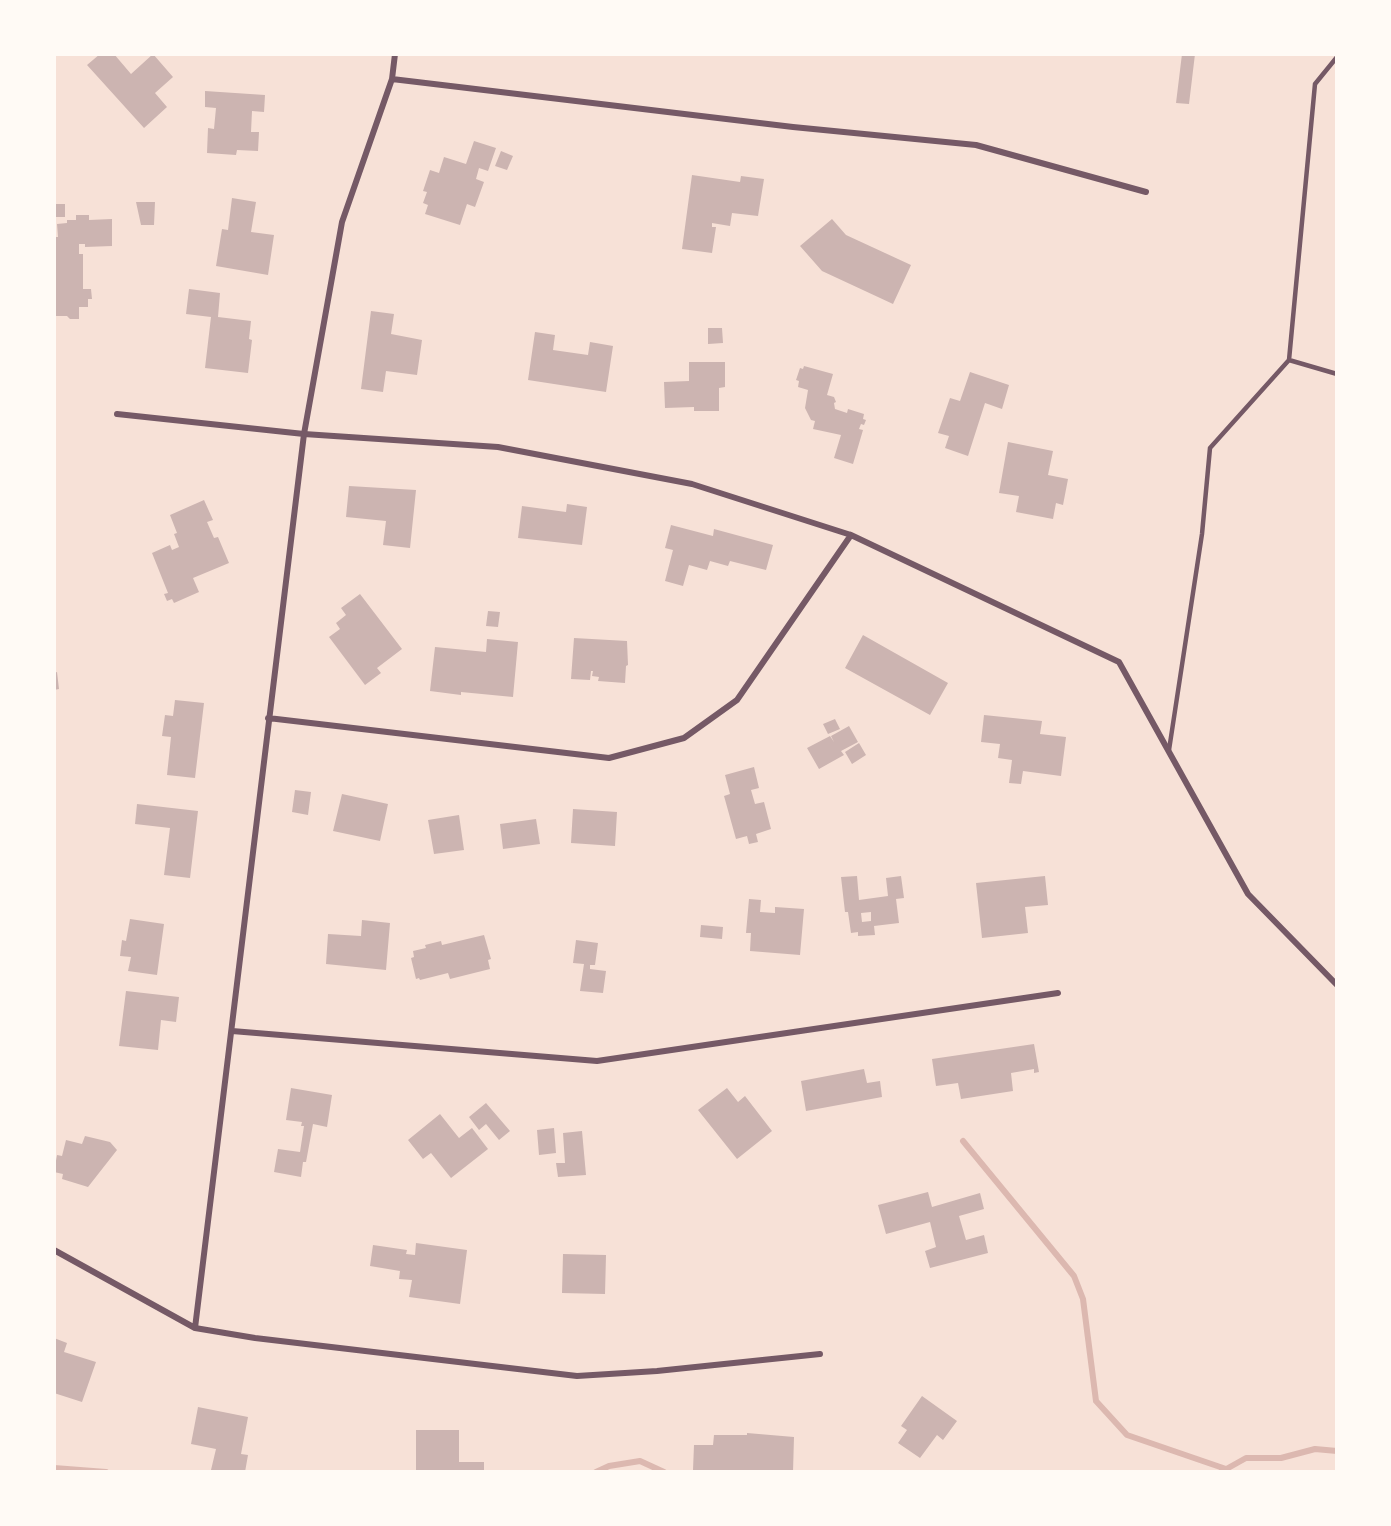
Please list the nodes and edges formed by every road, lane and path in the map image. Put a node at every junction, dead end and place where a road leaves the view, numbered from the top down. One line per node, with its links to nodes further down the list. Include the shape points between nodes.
1 (395, 54): 3 (street)
2 (1337, 57): 5 (lane, via 1315,84)
3 (392, 79): 4 (street, via 976,145); 8 (street, via 342,222)
4 (1146, 192)
5 (1289, 360): 6 (lane); 11 (lane, via 1210,448 1202,534)
6 (1337, 374)
7 (117, 414): 8 (street)
8 (304, 434): 9 (street, via 509,449 692,484); 10 (street)
9 (851, 536): 10 (street, via 737,700 684,738 609,758); 11 (street, via 1119,662)
10 (268, 718): 14 (street)
11 (1169, 751): 12 (street, via 1248,894)
12 (1337, 984)
13 (1058, 993): 14 (street, via 597,1061)
14 (232, 1031): 16 (street)
15 (54, 1250): 16 (street)
16 (195, 1328): 17 (street, via 577,1376)
17 (820, 1354)

